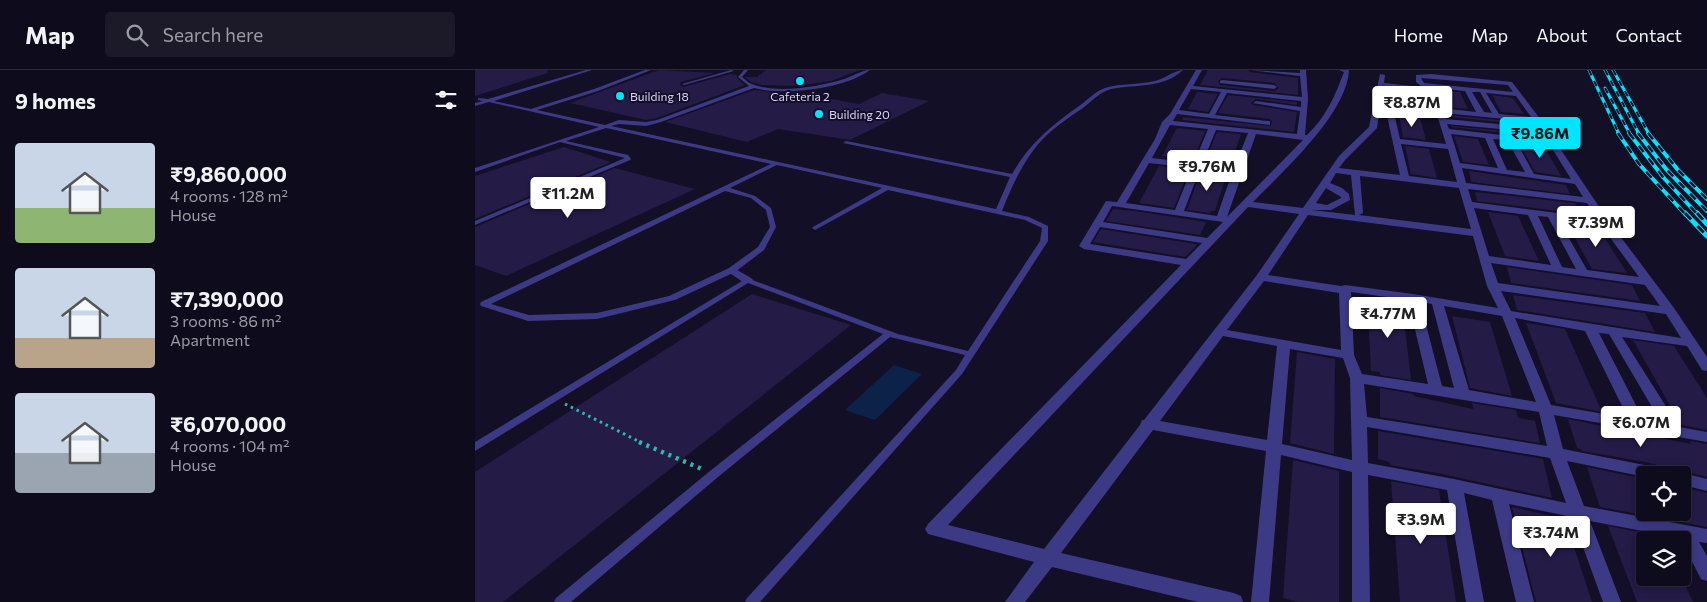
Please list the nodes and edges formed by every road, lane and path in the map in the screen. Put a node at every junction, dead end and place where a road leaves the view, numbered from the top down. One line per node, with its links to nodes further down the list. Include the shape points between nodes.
1 (575, 70): 31 (lane)
2 (590, 70): 30 (lane)
3 (649, 70): 35 (lane)
4 (730, 70): 10 (lane); 17 (lane)
5 (868, 70): 18 (lane, via 853,79 818,87)
6 (1181, 70): 68 (lane, via 1153,82 1110,88 1099,93 1041,137)
7 (1199, 70): 13 (street)
8 (1253, 70): 11 (street)
9 (1342, 70): 51 (street, via 1347,71 1331,112 1321,127)
10 (744, 71): 18 (lane, via 741,80)
11 (1277, 72): 12 (street); 20 (street)
12 (1303, 73): 28 (street)
13 (1193, 80): 14 (street); 19 (street)
14 (1202, 80)
15 (1210, 81): 20 (street, via 1229,80)
16 (1382, 83): 21 (street); 36 (street); 63 (street, via 1373,128)
17 (684, 84)
18 (754, 86): 46 (lane, via 650,124 622,122)
19 (1189, 87): 23 (street); 37 (street)
20 (1274, 87): 26 (street)
21 (1426, 87): 22 (street); 25 (street, via 1419,82 1419,76 1510,83); 41 (street)
22 (1468, 90): 24 (street); 38 (street)
23 (1225, 91): 26 (street); 27 (street)
24 (1482, 91): 25 (street); 40 (street)
25 (1518, 94): 42 (street)
26 (1272, 96): 28 (street)
27 (1220, 99): 29 (street); 39 (street)
28 (1305, 99): 34 (street)
29 (1229, 100)
30 (490, 101): 31 (lane); 35 (lane)
31 (477, 102)
32 (1246, 102): 33 (street)
33 (1272, 105): 34 (street); 44 (street)
34 (1303, 109): 51 (street)
35 (530, 110): 46 (lane)
36 (1390, 111): 41 (street); 54 (street)
37 (1174, 112): 39 (street); 43 (street)
38 (1481, 114): 40 (street); 41 (street)
39 (1211, 116): 44 (street)
40 (1497, 116): 42 (street)
41 (1442, 120): 48 (street); 50 (street); 57 (street)
42 (1537, 120): 48 (street)
43 (1166, 122): 45 (street); 58 (street)
44 (1267, 123): 49 (street)
45 (1213, 127): 47 (street); 61 (street)
46 (604, 128): 53 (lane); 59 (lane)
47 (1253, 131): 49 (street); 64 (street)
48 (1544, 131): 56 (street)
49 (1265, 132): 51 (street)
50 (1488, 136): 52 (street); 66 (street)
51 (1305, 138): 76 (street)
52 (1510, 138): 56 (street); 67 (street)
53 (559, 140): 62 (lane); 87 (lane, via 628,159)
54 (1397, 141): 57 (street); 69 (street)
55 (846, 143): 68 (lane)
56 (1552, 143): 70 (street)
57 (1450, 147): 60 (street)
58 (1147, 160): 61 (street); 78 (street)
59 (778, 163): 73 (lane); 74 (lane)
60 (1456, 165): 66 (street); 72 (street)
61 (1196, 166): 64 (street); 83 (street)
62 (475, 170)
63 (1334, 170): 65 (street); 71 (street)
64 (1237, 171): 85 (street)
65 (1355, 172): 69 (street); 81 (street)
66 (1504, 172): 67 (street)
67 (1531, 175): 70 (street)
68 (1012, 176): 80 (lane)
69 (1405, 178): 72 (street)
70 (1576, 182): 75 (street)
71 (1325, 184): 79 (street); 79 (street, via 1339,190 1346,196 1345,200 1328,208)
72 (1463, 185): 75 (street); 77 (street)
73 (887, 188): 80 (lane); 89 (lane)
74 (725, 189): 95 (lane, via 753,197 769,209 773,227 761,248); 95 (lane, via 484,304 528,318 597,316 672,298)
75 (1590, 201): 86 (street)
76 (1245, 204): 79 (street); 85 (street)
77 (1468, 204): 82 (street); 90 (street)
78 (1120, 205): 83 (street); 88 (street, via 1109,203)
79 (1307, 209): 90 (street); 97 (street)
80 (998, 212): 112 (lane, via 1027,218 1046,227 1044,240)
81 (1358, 213)
82 (1532, 213): 84 (street); 94 (street)
83 (1178, 214): 85 (street)
84 (1551, 215): 86 (street); 96 (street)
85 (1225, 220): 91 (street)
86 (1604, 222): 99 (street)
87 (475, 223)
88 (1097, 224): 91 (street); 93 (street, via 1084,246)
89 (815, 228)
90 (1476, 233): 92 (street)
91 (1209, 241): 93 (street)
92 (1485, 259): 94 (street); 100 (street)
93 (1187, 263): 140 (street, via 934,529)
94 (1558, 269): 96 (street)
95 (732, 270): 98 (street)
96 (1583, 272): 99 (street)
97 (1261, 277): 101 (street); 108 (street)
98 (747, 280): 109 (lane); 118 (lane)
99 (1648, 282): 104 (street)
100 (1493, 286): 104 (street); 105 (street)
101 (1345, 290): 102 (street, via 1348,287); 113 (street)
102 (1413, 297): 103 (street); 116 (street)
103 (1437, 302): 105 (street); 117 (street)
104 (1670, 311): 111 (street)
105 (1507, 314): 106 (street); 119 (street)
106 (1590, 328): 107 (street); 122 (street)
107 (1612, 330): 111 (street); 123 (street)
108 (1219, 332): 110 (street); 121 (street)
109 (889, 334): 112 (lane); 130 (lane)
110 (1284, 343): 113 (street); 126 (street)
111 (1691, 343): 114 (street)
112 (971, 354): 143 (lane, via 959,372)
113 (1348, 355): 115 (street)
114 (1707, 366)
115 (1357, 378): 116 (street); 120 (street)
116 (1436, 390): 117 (street)
117 (1463, 394): 119 (street)
118 (554, 399): 125 (lane); 130 (path, via 648,446)
119 (1545, 410): 122 (street); 127 (street)
120 (1360, 421): 127 (street); 128 (street)
121 (1147, 424): 126 (street); 140 (street)
122 (1640, 426): 123 (street)
123 (1674, 431): 124 (street)
124 (1707, 438)
125 (475, 447)
126 (1273, 447): 128 (street); 146 (street)
127 (1556, 453): 129 (street); 135 (street)
128 (1361, 468): 132 (street); 147 (street)
129 (1636, 469)
130 (714, 474): 142 (lane)
131 (1691, 481): 133 (street)
132 (1454, 485): 134 (street); 148 (street)
133 (1707, 485)
134 (1499, 495): 135 (street); 149 (street)
135 (1579, 512): 136 (street); 150 (street)
136 (1680, 531)
137 (1691, 533): 138 (street)
138 (1707, 536)
139 (1691, 543): 141 (street)
140 (1048, 558): 144 (street); 145 (street)
141 (1707, 573)
142 (561, 602)
143 (752, 602)
144 (1014, 602)
145 (1234, 602)
146 (1260, 602)
147 (1361, 602)
148 (1475, 602)
149 (1525, 602)
150 (1612, 602)

